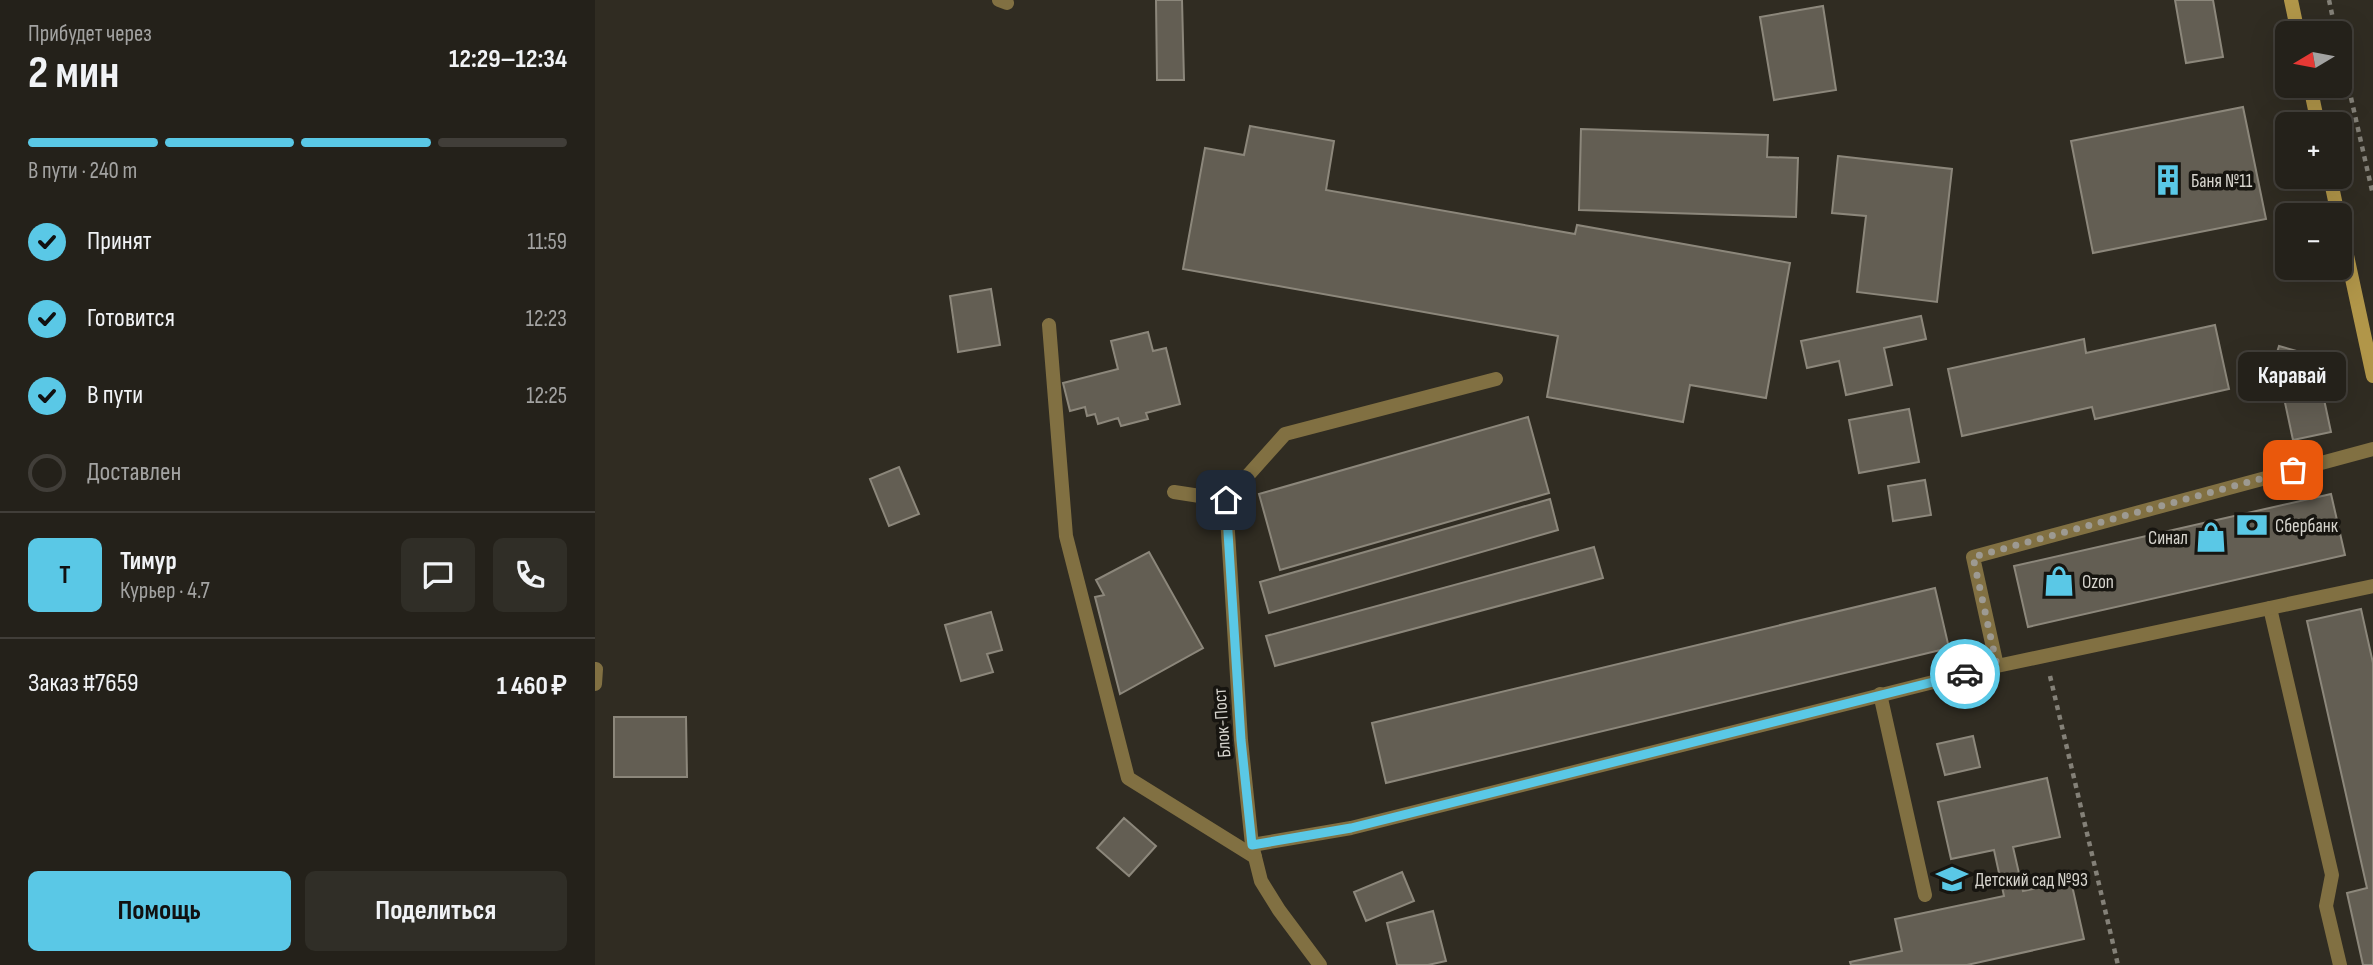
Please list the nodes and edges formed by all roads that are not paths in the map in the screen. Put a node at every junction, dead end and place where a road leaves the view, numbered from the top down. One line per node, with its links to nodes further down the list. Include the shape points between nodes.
1 (2291, 0): 2 (main road)
2 (2295, 21)
3 (2352, 279): 5 (main road)
4 (1049, 325): 14 (street, via 1066,536 1128,778)
5 (2373, 376)
6 (1496, 379): 9 (street, via 1285,434)
7 (2373, 449): 12 (street, via 1973,557)
8 (1174, 492): 9 (street)
9 (1226, 500): 14 (street, Блок-Пост, via 1242,751)
10 (2373, 586): 11 (street)
11 (2270, 608): 12 (street); 17 (street, via 2332,875 2326,906)
12 (1997, 666): 13 (street)
13 (1880, 694): 14 (street); 15 (street)
14 (1254, 851): 16 (street, Блок-Пост, via 1261,881)
15 (1925, 895)
16 (1320, 965)
17 (2340, 965)

